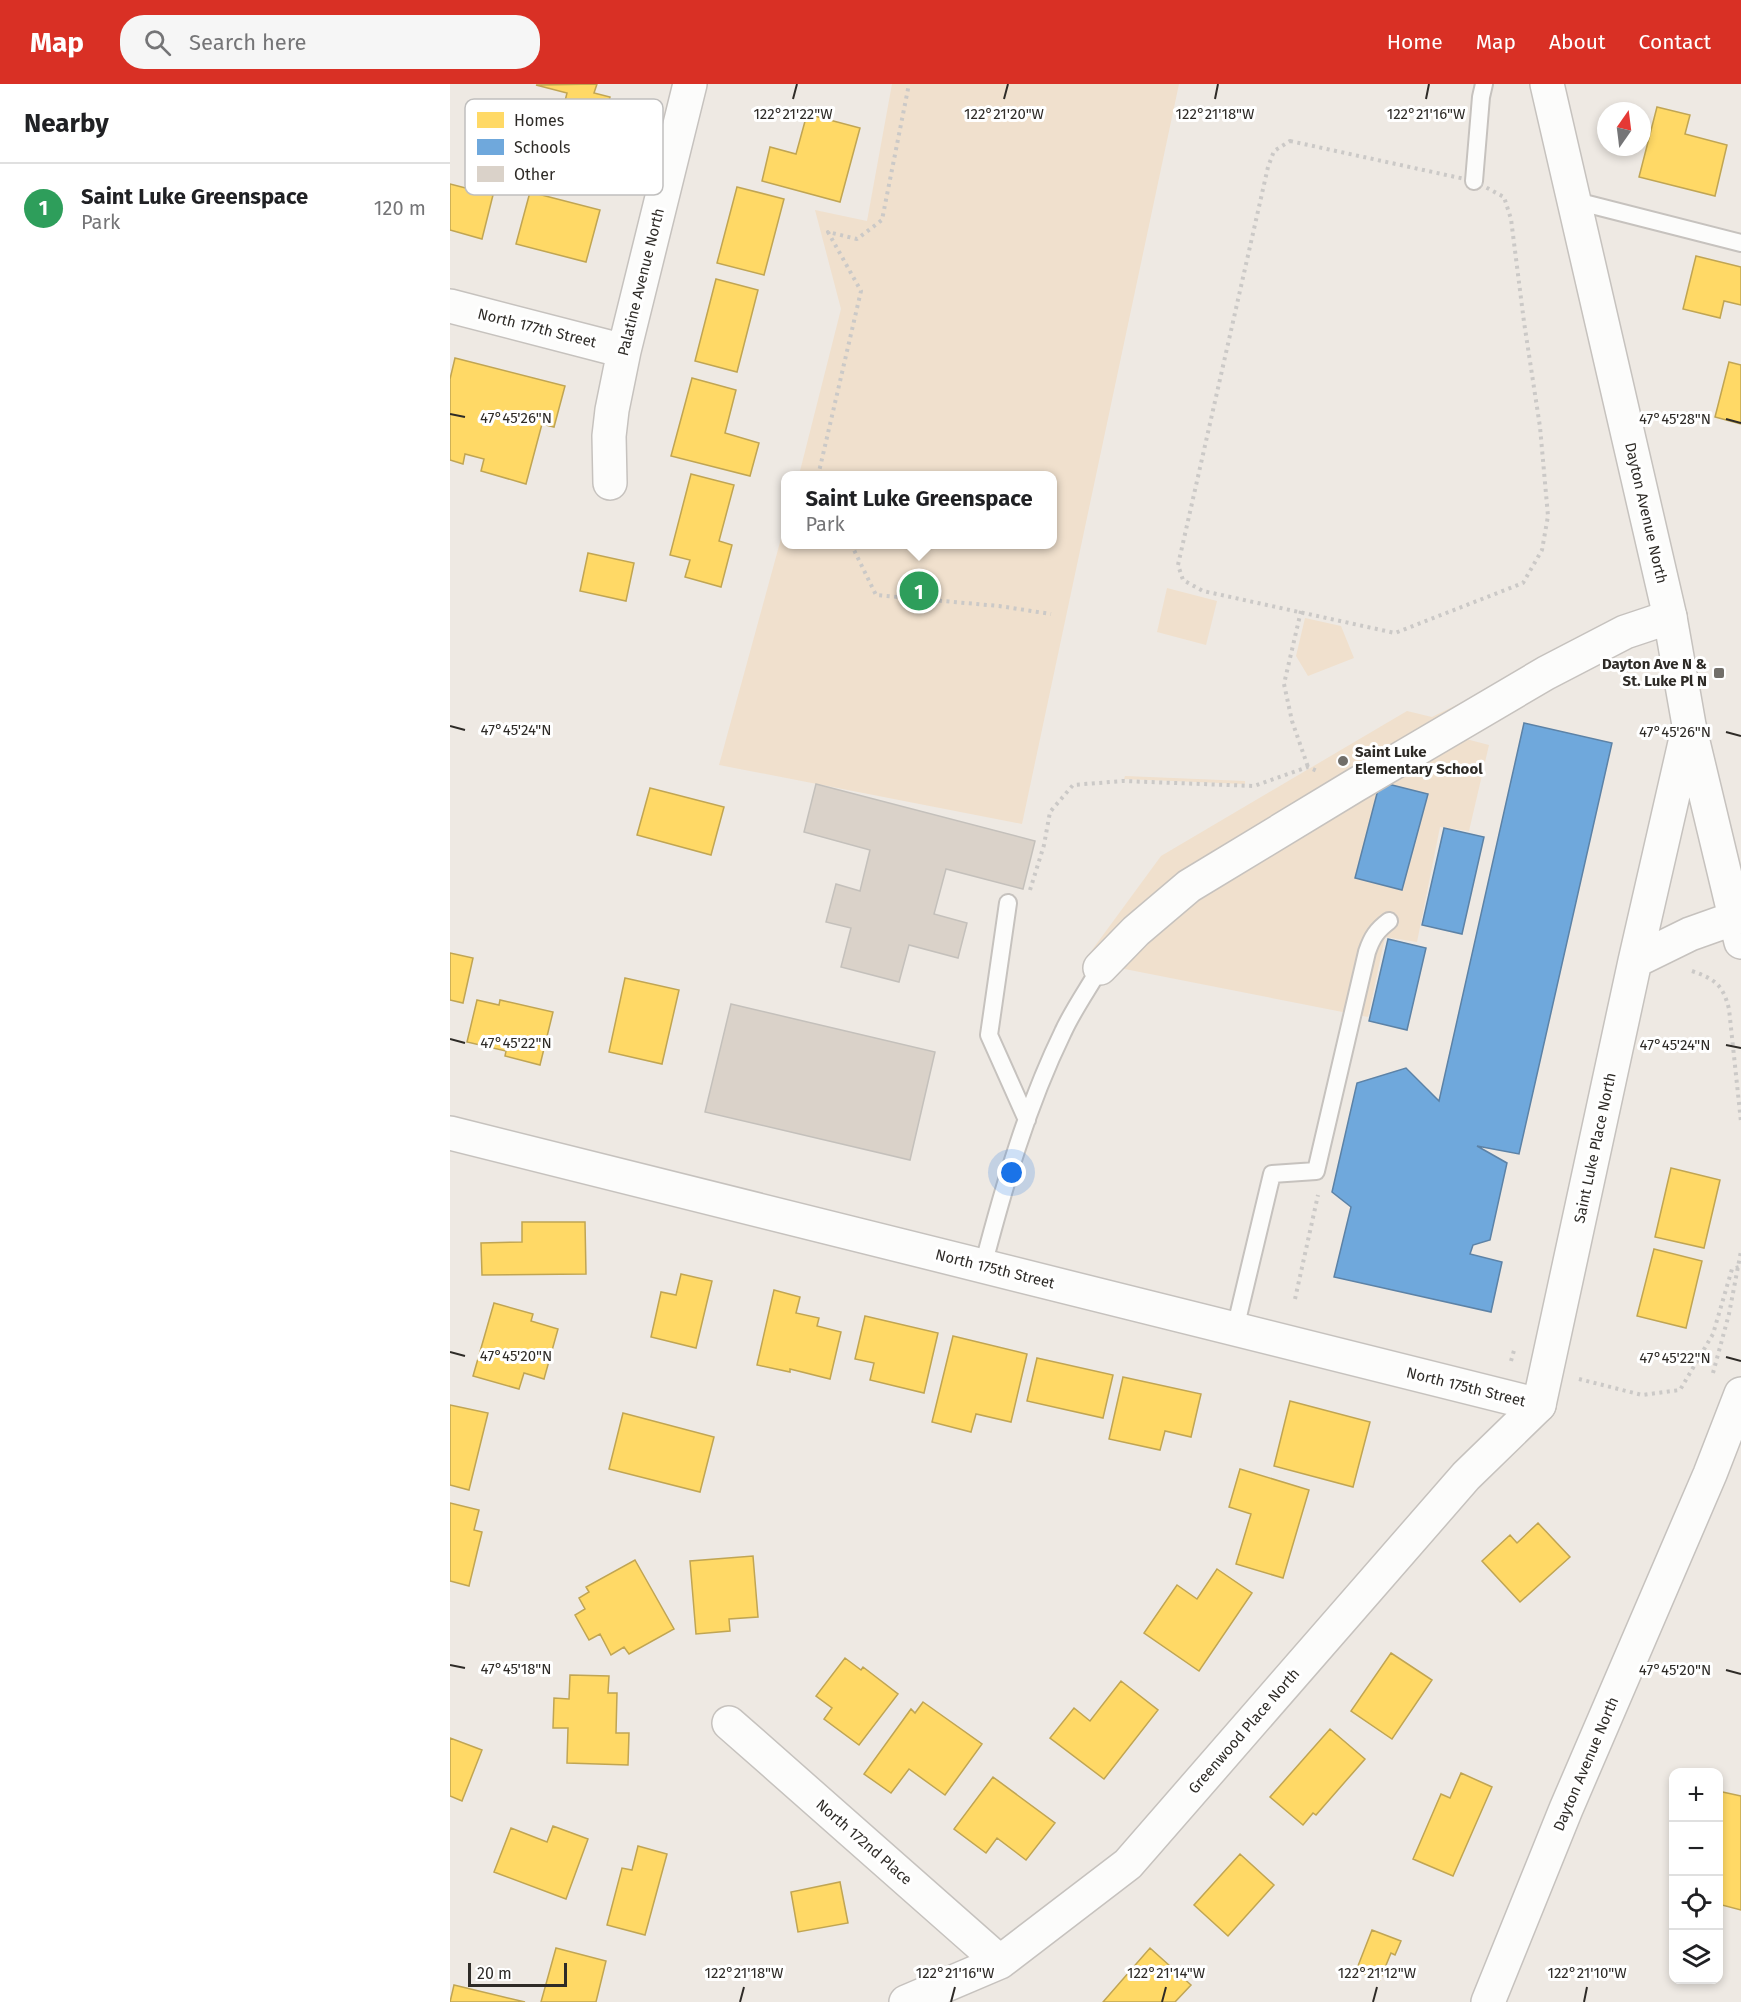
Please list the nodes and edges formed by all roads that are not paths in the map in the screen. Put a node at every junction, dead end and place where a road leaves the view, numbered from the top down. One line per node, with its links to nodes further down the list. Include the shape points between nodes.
1 (690, 84): 5 (street, Palatine Avenue North)
2 (1484, 84): 4 (lane)
3 (1547, 84): 7 (street, Dayton Avenue North)
4 (1474, 181)
5 (663, 193)
6 (663, 195): 10 (street, Palatine Avenue North)
7 (1572, 200): 8 (lane); 12 (street, Dayton Avenue North)
8 (1741, 243)
9 (450, 306): 10 (street, North 177th Street)
10 (624, 351): 11 (street, Palatine Avenue North, via 609,435)
11 (610, 483)
12 (1670, 617): 13 (street, Dayton Avenue North); 18 (street, via 1625,632 1546,674 1189,886)
13 (1689, 725): 16 (street, Dayton Avenue North); 17 (street, Saint Luke Place North)
14 (1008, 903): 19 (lane, via 989,1035)
15 (1389, 921): 22 (lane, via 1372,937 1367,952 1316,1171 1272,1174)
16 (1738, 930): 17 (street, via 1690,934)
17 (1635, 961): 24 (street, Saint Luke Place North)
18 (1100, 968): 19 (lane, via 1064,1029)
19 (1027, 1119): 21 (lane)
20 (450, 1133): 21 (street, North 175th Street)
21 (982, 1266): 22 (street, North 175th Street)
22 (1234, 1329): 24 (street, North 175th Street)
23 (1741, 1394): 28 (street, Dayton Avenue North)
24 (1539, 1405): 26 (street, Greenwood Place North, via 1466,1476 1128,1864)
25 (729, 1723): 26 (street, North 172nd Place)
26 (1000, 1962): 27 (street, Greenwood Place North)
27 (906, 2002)
28 (1488, 2002)

